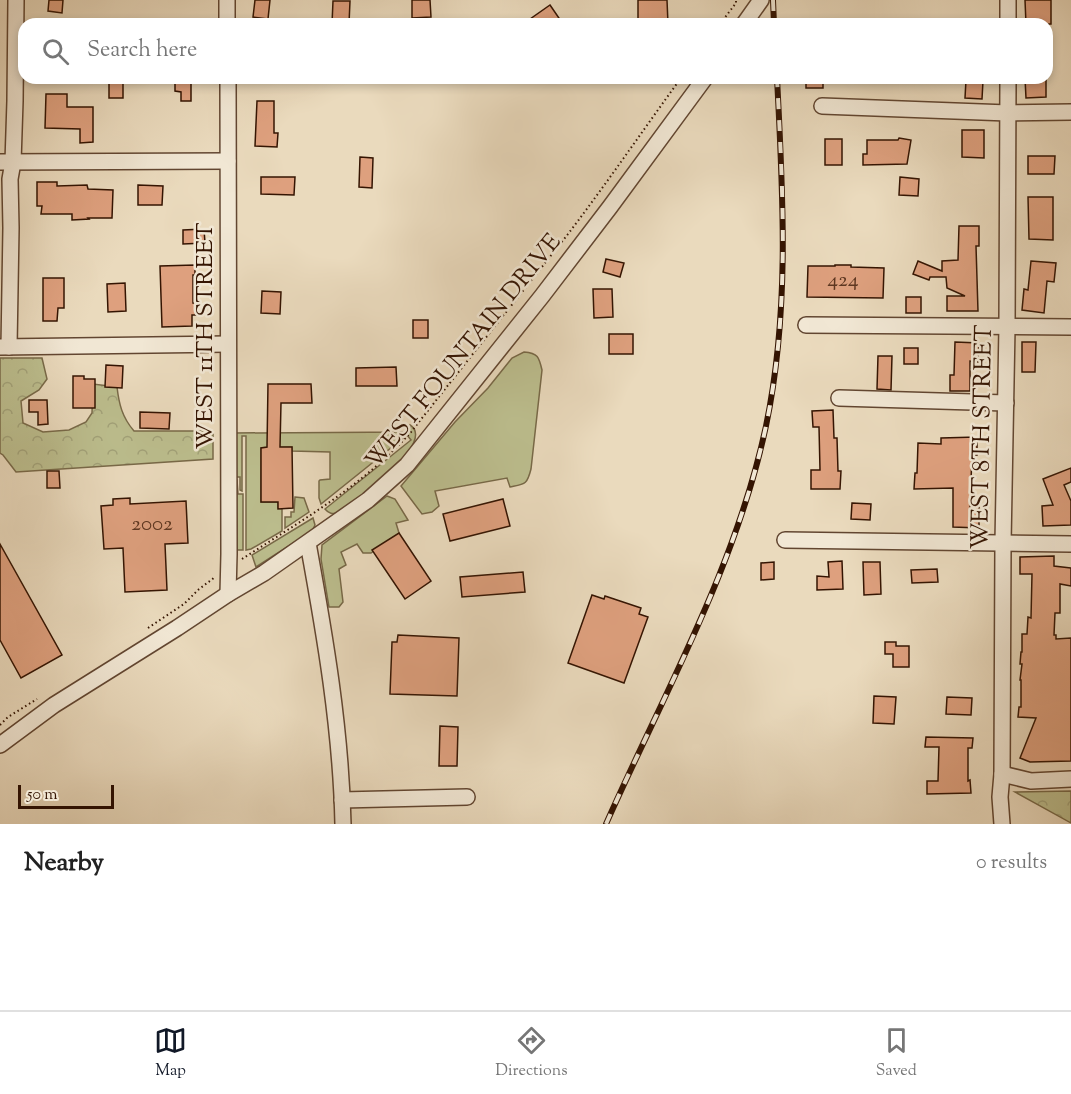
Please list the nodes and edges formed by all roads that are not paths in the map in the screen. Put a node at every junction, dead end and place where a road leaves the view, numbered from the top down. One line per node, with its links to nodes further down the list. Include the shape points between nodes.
1 (16, 0): 15 (street, via 15,101)
2 (227, 0): 5 (street)
3 (761, 0): 6 (street)
4 (1008, 0): 7 (street)
5 (227, 18)
6 (748, 18)
7 (1008, 18)
8 (228, 84): 14 (street, WEST 11TH STREET)
9 (701, 84): 25 (street, WEST FOUNTAIN DRIVE, via 549,287 407,465 368,501)
10 (1008, 84): 13 (street, WEST 8TH STREET)
11 (822, 106): 13 (street)
12 (1071, 112): 13 (street)
13 (1008, 113): 18 (street, WEST 8TH STREET)
14 (228, 161): 15 (street); 20 (street, WEST 11TH STREET)
15 (7, 162): 16 (street, via 11,228)
16 (5, 255): 21 (street)
17 (806, 325): 18 (street)
18 (1007, 327): 19 (street); 23 (street, WEST 8TH STREET)
19 (1071, 327)
20 (228, 344): 21 (street); 28 (street, WEST 11TH STREET)
21 (4, 347)
22 (839, 398): 23 (street)
23 (1006, 403): 26 (street, WEST 8TH STREET)
24 (785, 540): 26 (street)
25 (308, 543): 28 (street, WEST FOUNTAIN DRIVE); 33 (street, via 334,701)
26 (1003, 543): 27 (street); 30 (street, WEST 8TH STREET)
27 (1071, 544)
28 (228, 594): 29 (street, WEST FOUNTAIN DRIVE, via 54,705)
29 (0, 745)
30 (1002, 774): 31 (street, via 1031,781); 35 (street, WEST 8TH STREET)
31 (1071, 779)
32 (467, 797): 33 (street)
33 (342, 800): 34 (street)
34 (343, 824)
35 (1002, 824)

